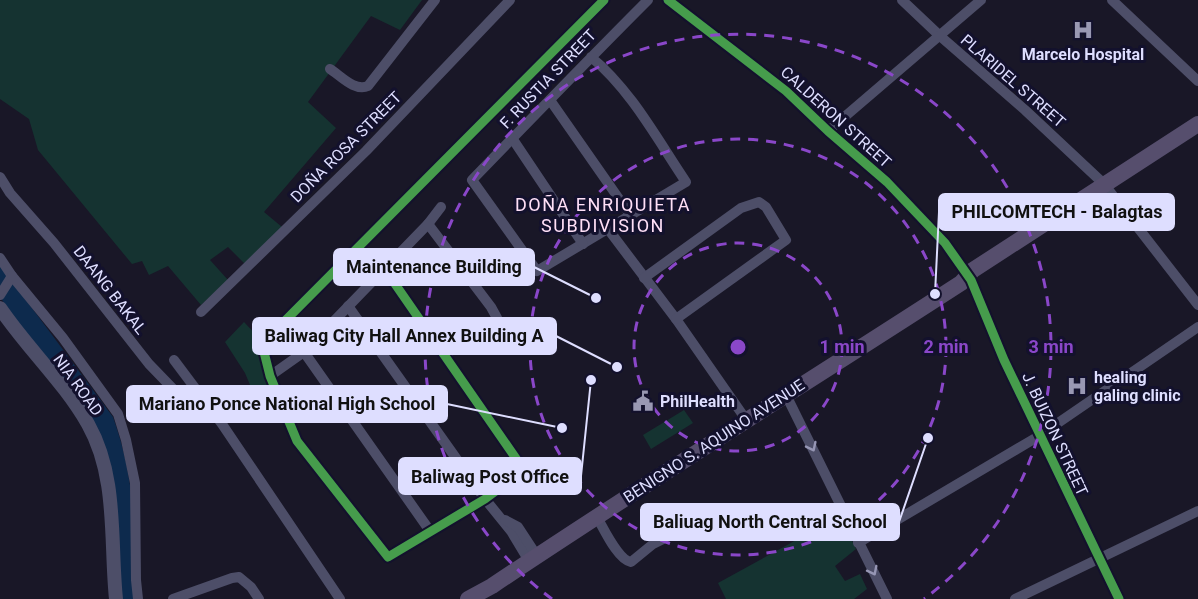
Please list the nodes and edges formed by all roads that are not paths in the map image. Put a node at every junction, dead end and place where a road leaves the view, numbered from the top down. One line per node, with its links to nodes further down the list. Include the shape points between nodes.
1 (435, 0): 11 (street, via 368,86 357,87)
2 (510, 0): 35 (street, DOÑA ROSA STREET, via 366,151)
3 (604, 0): 41 (street, via 262,344)
4 (648, 0): 10 (street, F. RUSTIA STREET)
5 (668, 0): 15 (street, CALDERON STREET, via 761,71)
6 (902, 0): 9 (street, PLARIDEL STREET)
7 (981, 0): 9 (street)
8 (1112, 0): 12 (street)
9 (940, 36): 15 (street); 19 (street, PLARIDEL STREET)
10 (591, 57): 13 (street, F. RUSTIA STREET); 23 (street, via 609,73 686,182)
11 (330, 69)
12 (1198, 81)
13 (550, 100): 17 (street, F. RUSTIA STREET); 23 (street)
14 (1198, 124): 19 (main road, BENIGNO S. AQUINO AVENUE)
15 (828, 131): 31 (street, CALDERON STREET, via 887,182 945,243)
16 (1198, 136): 19 (main road, BENIGNO S. AQUINO AVENUE)
17 (512, 138): 26 (street); 26 (street, F. RUSTIA STREET, via 471,180 537,271)
18 (0, 177): 20 (street, DAANG BAKAL)
19 (1107, 189): 31 (main road, BENIGNO S. AQUINO AVENUE, via 978,279); 33 (street, PLARIDEL STREET)
20 (10, 194): 21 (street); 43 (street, DAANG BAKAL, via 54,243 149,364 179,395)
21 (0, 200)
22 (441, 207): 24 (street)
23 (631, 216): 25 (street)
24 (428, 224): 28 (street); 39 (street, via 497,318)
25 (608, 229): 26 (street); 29 (street)
26 (583, 244)
27 (0, 258): 30 (street)
28 (384, 268): 34 (street); 39 (street)
29 (644, 278): 36 (street); 36 (street, via 741,208 759,201 766,207 786,240)
30 (10, 279): 32 (street); 55 (street, via 63,338 118,414 135,483)
31 (966, 279): 42 (main road, BENIGNO S. AQUINO AVENUE); 45 (street, J. BUIZON STREET)
32 (1, 299): 54 (street, NIA ROAD, via 89,425 101,456 110,492)
33 (1198, 305)
34 (348, 306): 38 (street); 46 (street)
35 (201, 312)
36 (676, 319): 44 (street)
37 (1198, 327): 45 (street)
38 (304, 351): 41 (street); 50 (street)
39 (444, 355): 46 (street, via 524,470)
40 (174, 360): 43 (street)
41 (270, 376): 50 (street, via 297,441 388,557)
42 (786, 395): 44 (main road, BENIGNO S. AQUINO AVENUE); 51 (street, one-way to 51)
43 (208, 405): 58 (street)
44 (747, 421): 48 (main road, BENIGNO S. AQUINO AVENUE)
45 (1040, 436): 51 (street); 53 (street, J. BUIZON STREET)
46 (485, 499): 50 (street); 52 (street)
47 (1198, 511): 53 (street)
48 (597, 517): 49 (street, via 619,555 632,562 653,544); 52 (main road, BENIGNO S. AQUINO AVENUE)
49 (685, 528)
50 (430, 531)
51 (858, 543): 60 (street, one-way to 60)
52 (533, 559): 59 (main road, BENIGNO S. AQUINO AVENUE)
53 (1099, 560): 61 (street); 62 (street, J. BUIZON STREET)
54 (116, 599)
55 (138, 599)
56 (173, 599): 57 (street, via 239,577)
57 (259, 599)
58 (340, 599)
59 (468, 599)
60 (887, 599)
61 (1016, 599)
62 (1119, 599)

